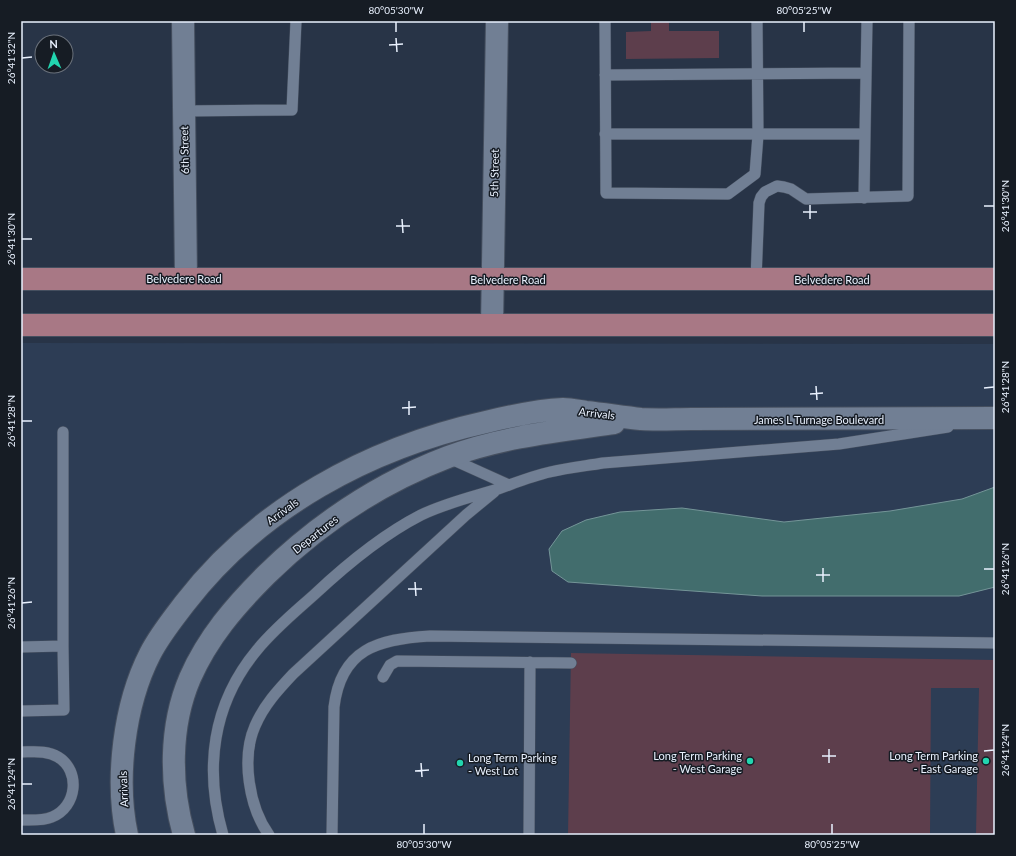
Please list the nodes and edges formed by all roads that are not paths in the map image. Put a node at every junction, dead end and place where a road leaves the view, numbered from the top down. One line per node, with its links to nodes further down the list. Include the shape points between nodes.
1 (183, 21): 11 (street, 6th Street)
2 (296, 21): 11 (lane, via 292,110)
3 (497, 21): 18 (street, 5th Street)
4 (605, 21): 10 (lane)
5 (757, 21): 9 (lane)
6 (867, 21): 8 (lane)
7 (908, 21): 15 (lane, via 908,196)
8 (866, 73): 9 (lane); 13 (lane)
9 (757, 74): 10 (lane); 14 (lane)
10 (605, 75): 12 (lane)
11 (184, 111): 16 (street, 6th Street)
12 (605, 134): 14 (lane); 14 (lane, via 606,194 728,194 755,174)
13 (865, 134): 14 (lane); 15 (lane)
14 (758, 135)
15 (864, 198): 19 (lane, via 806,199 790,189 778,186 765,192 758,209)
16 (186, 278): 17 (main road, Belvedere Road); 18 (main road, Belvedere Road)
17 (21, 279)
18 (492, 279): 19 (main road, Belvedere Road); 22 (street, 5th Street)
19 (756, 279): 20 (main road, Belvedere Road)
20 (995, 279)
21 (21, 325): 22 (main road)
22 (492, 325): 23 (main road)
23 (995, 325)
24 (643, 419): 25 (street, James L Turnage Boulevard); 27 (street, Departures, via 518,437); 39 (street, Arrivals, via 565,409 459,428 380,455 309,491 277,513 248,537 194,592 150,654 137,684 122,758 122,790)
25 (995, 419): 28 (lane, via 839,444 603,463 550,472)
26 (63, 432): 31 (lane)
27 (448, 457): 28 (lane); 40 (street, Departures, via 387,486 327,523 273,569 224,620 190,679 179,714 174,748 174,783 178,816)
28 (509, 485): 29 (lane)
29 (497, 489): 41 (lane, via 452,502 382,537 323,586 256,651 228,696 216,737 213,781); 42 (lane, via 293,674 275,692 264,708 250,743 248,767 255,808)
30 (995, 643): 43 (lane, via 430,636 382,643 368,649 352,663 340,680 336,694)
31 (63, 646): 32 (lane); 36 (lane, via 64,710)
32 (21, 647)
33 (530, 662): 34 (lane); 35 (lane, via 397,662 390,665); 44 (lane)
34 (571, 663)
35 (383, 677)
36 (21, 711)
37 (21, 752): 38 (lane, via 44,752 57,757 71,772 74,784 69,804 60,813 42,820)
38 (21, 820)
39 (127, 835)
40 (184, 835)
41 (223, 835)
42 (269, 835)
43 (332, 835)
44 (529, 835)

